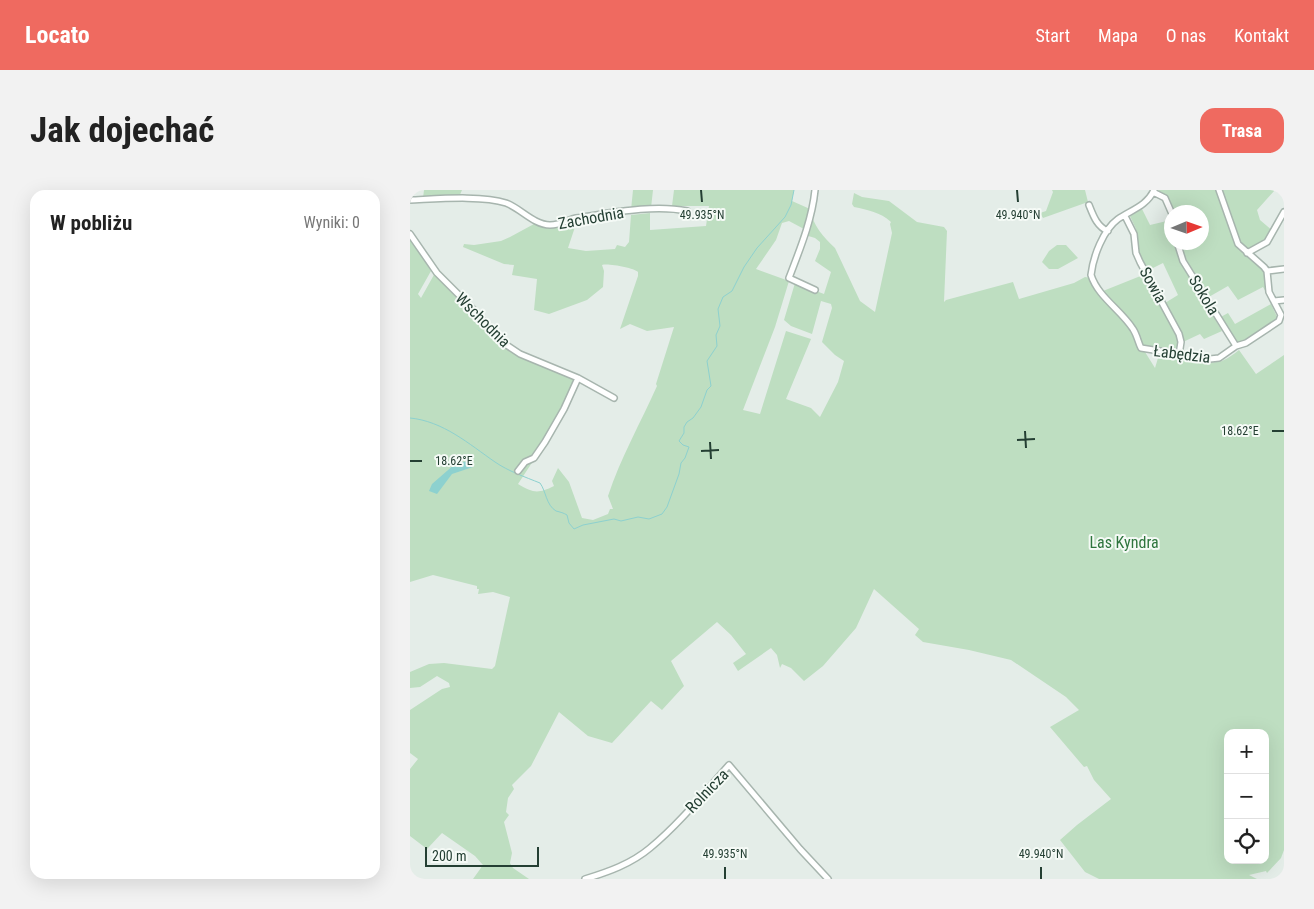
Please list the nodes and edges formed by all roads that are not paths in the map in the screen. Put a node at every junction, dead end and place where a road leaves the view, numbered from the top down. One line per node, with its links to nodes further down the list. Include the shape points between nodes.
1 (815, 190): 16 (street, via 813,209 789,278)
2 (1219, 190): 13 (street, via 1238,244)
3 (1154, 191): 6 (street, via 1165,198); 9 (street, via 1140,207)
4 (410, 200): 7 (street, Zachodnia, via 492,200 506,203 539,222 552,225 578,218 635,211 675,208)
5 (1089, 205): 10 (street, via 1094,218)
6 (1168, 205)
7 (687, 211)
8 (1284, 212): 13 (street, via 1267,242)
9 (1125, 216): 10 (street); 20 (street, Sowia, via 1134,234 1136,254 1179,334)
10 (1108, 231): 20 (street, Łabędzia, via 1097,252 1091,275 1102,295 1135,331 1140,348)
11 (410, 234): 21 (street, Wschodnia, via 438,273 498,340 520,354)
12 (1180, 250): 19 (street, Sokola)
13 (1247, 253): 15 (street)
14 (1284, 269): 15 (street)
15 (1267, 271): 18 (street, via 1268,292)
16 (815, 290)
17 (1284, 300): 18 (street)
18 (1274, 301): 19 (street, Łabędzia, via 1281,315 1278,321 1246,343)
19 (1236, 346): 20 (street, Łabędzia, via 1219,358)
20 (1179, 355)
21 (578, 378): 22 (street, Wschodnia); 23 (street, via 545,442 534,458 525,462)
22 (614, 398)
23 (518, 471)
24 (590, 878): 25 (street, Rolnicza); 26 (street, Rolnicza, via 616,869 649,849 730,765)
25 (585, 879)
26 (828, 879)

